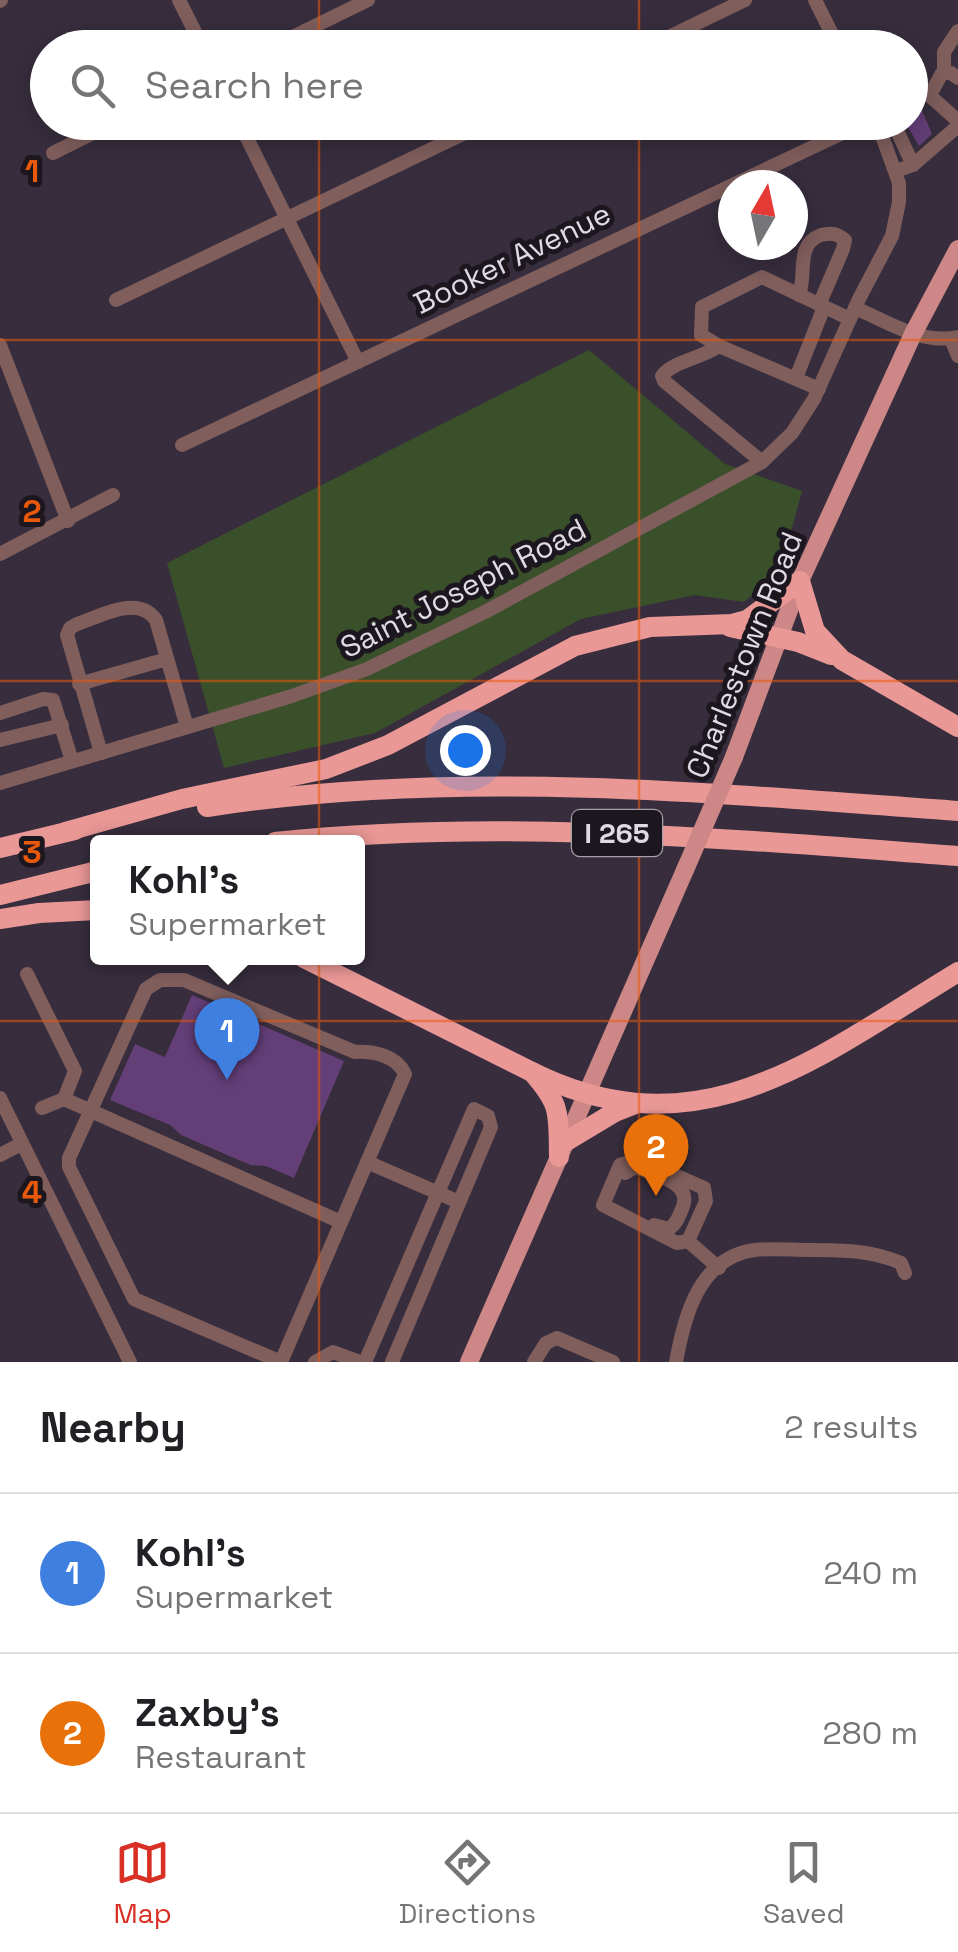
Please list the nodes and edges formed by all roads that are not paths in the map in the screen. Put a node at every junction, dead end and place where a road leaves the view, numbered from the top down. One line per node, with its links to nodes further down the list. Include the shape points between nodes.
1 (179, 0): 5 (street)
2 (368, 0): 6 (street)
3 (746, 0): 7 (street)
4 (816, 0): 8 (street)
5 (193, 30)
6 (307, 30)
7 (684, 30)
8 (831, 30)
9 (958, 31): 10 (street, via 944,52)
10 (951, 75): 11 (street)
11 (930, 95): 12 (street)
12 (958, 124): 20 (street)
13 (78, 140): 19 (street)
14 (249, 140): 22 (street)
15 (450, 140): 22 (street)
16 (828, 140): 33 (street, Booker Avenue)
17 (884, 140): 21 (street)
18 (901, 140): 20 (street)
19 (53, 152)
20 (913, 165): 21 (street)
21 (896, 171): 27 (street, Saint Joseph Road, via 892,236)
22 (286, 218): 25 (street); 33 (street)
23 (958, 249): 28 (main road, Charlestown Road)
24 (798, 295): 26 (street); 26 (street, via 809,244 838,235 844,249); 31 (street, via 762,278 702,307 701,334)
25 (116, 300)
26 (822, 306): 27 (street); 34 (street)
27 (852, 313): 28 (street); 35 (street, Saint Joseph Road)
28 (913, 334): 29 (street); 41 (main road, Charlestown Road)
29 (954, 338): 32 (street)
30 (0, 344): 39 (street)
31 (718, 346): 34 (street); 37 (street, via 670,366 662,376)
32 (958, 356)
33 (358, 362): 36 (street, Booker Avenue)
34 (796, 378): 35 (street)
35 (819, 388): 37 (street, Saint Joseph Road, via 792,433)
36 (182, 445)
37 (762, 462): 49 (street, Saint Joseph Road, via 403,653 317,688)
38 (113, 495): 39 (street)
39 (68, 521): 40 (street)
40 (0, 554)
41 (800, 581): 42 (highway, via 748,620); 43 (main road, Charlestown Road); 45 (highway, via 815,631)
42 (718, 626): 43 (highway); 56 (highway, via 650,627 601,638 550,657 357,758)
43 (779, 639): 45 (highway); 68 (main road, Charlestown Road, bridge)
44 (167, 659): 46 (street); 46 (street, via 150,611 124,608 70,628 67,644); 49 (street)
45 (842, 660): 50 (highway)
46 (79, 684): 52 (street)
47 (0, 713): 48 (street, via 49,699)
48 (60, 719): 51 (street); 53 (street)
49 (187, 727): 52 (street, Saint Joseph Road)
50 (958, 727)
51 (1, 741)
52 (100, 753): 53 (street, Saint Joseph Road)
53 (72, 761): 54 (street, Saint Joseph Road)
54 (0, 783)
55 (958, 810): 56 (highway, I 265, via 652,789 458,785 245,802)
56 (65, 832): 58 (highway, I 265)
57 (365, 835): 59 (highway, I 265, via 543,830)
58 (0, 848)
59 (958, 856)
60 (90, 874): 61 (highway)
61 (0, 895)
62 (90, 910): 63 (highway)
63 (0, 919)
64 (318, 965): 67 (highway)
65 (958, 972): 71 (highway, via 766,1084)
66 (27, 974): 70 (street, via 75,1071)
67 (532, 1072): 68 (highway); 75 (highway, via 558,1107)
68 (586, 1093): 71 (highway); 75 (main road, Charlestown Road)
69 (0, 1098): 74 (street)
70 (64, 1099): 72 (street); 73 (street)
71 (640, 1103): 75 (highway)
72 (42, 1108)
73 (90, 1112): 77 (street, via 146,989 160,980 184,980 403,1067); 82 (street); 87 (street, via 68,1167 134,1299)
74 (21, 1144): 76 (street); 86 (street)
75 (562, 1149): 91 (main road, Charlestown Road)
76 (0, 1155)
77 (367, 1162): 78 (street); 82 (street)
78 (438, 1193): 80 (street); 80 (street, via 474,1109 486,1114 491,1126); 89 (street)
79 (605, 1196): 81 (street); 81 (street, via 635,1167 678,1185 687,1198 669,1229); 83 (street, via 620,1165 632,1159 698,1184 707,1196)
80 (459, 1202): 90 (street)
81 (611, 1212): 83 (street)
82 (341, 1222): 87 (street)
83 (688, 1242): 84 (street)
84 (719, 1268): 85 (street, via 754,1250 849,1250 901,1263); 94 (street, via 690,1302)
85 (904, 1273)
86 (130, 1362)
87 (281, 1362)
88 (315, 1362): 89 (street, via 328,1352)
89 (362, 1362)
90 (392, 1362)
91 (469, 1362)
92 (534, 1362): 93 (street, via 546,1343 563,1339)
93 (613, 1362)
94 (676, 1362)

